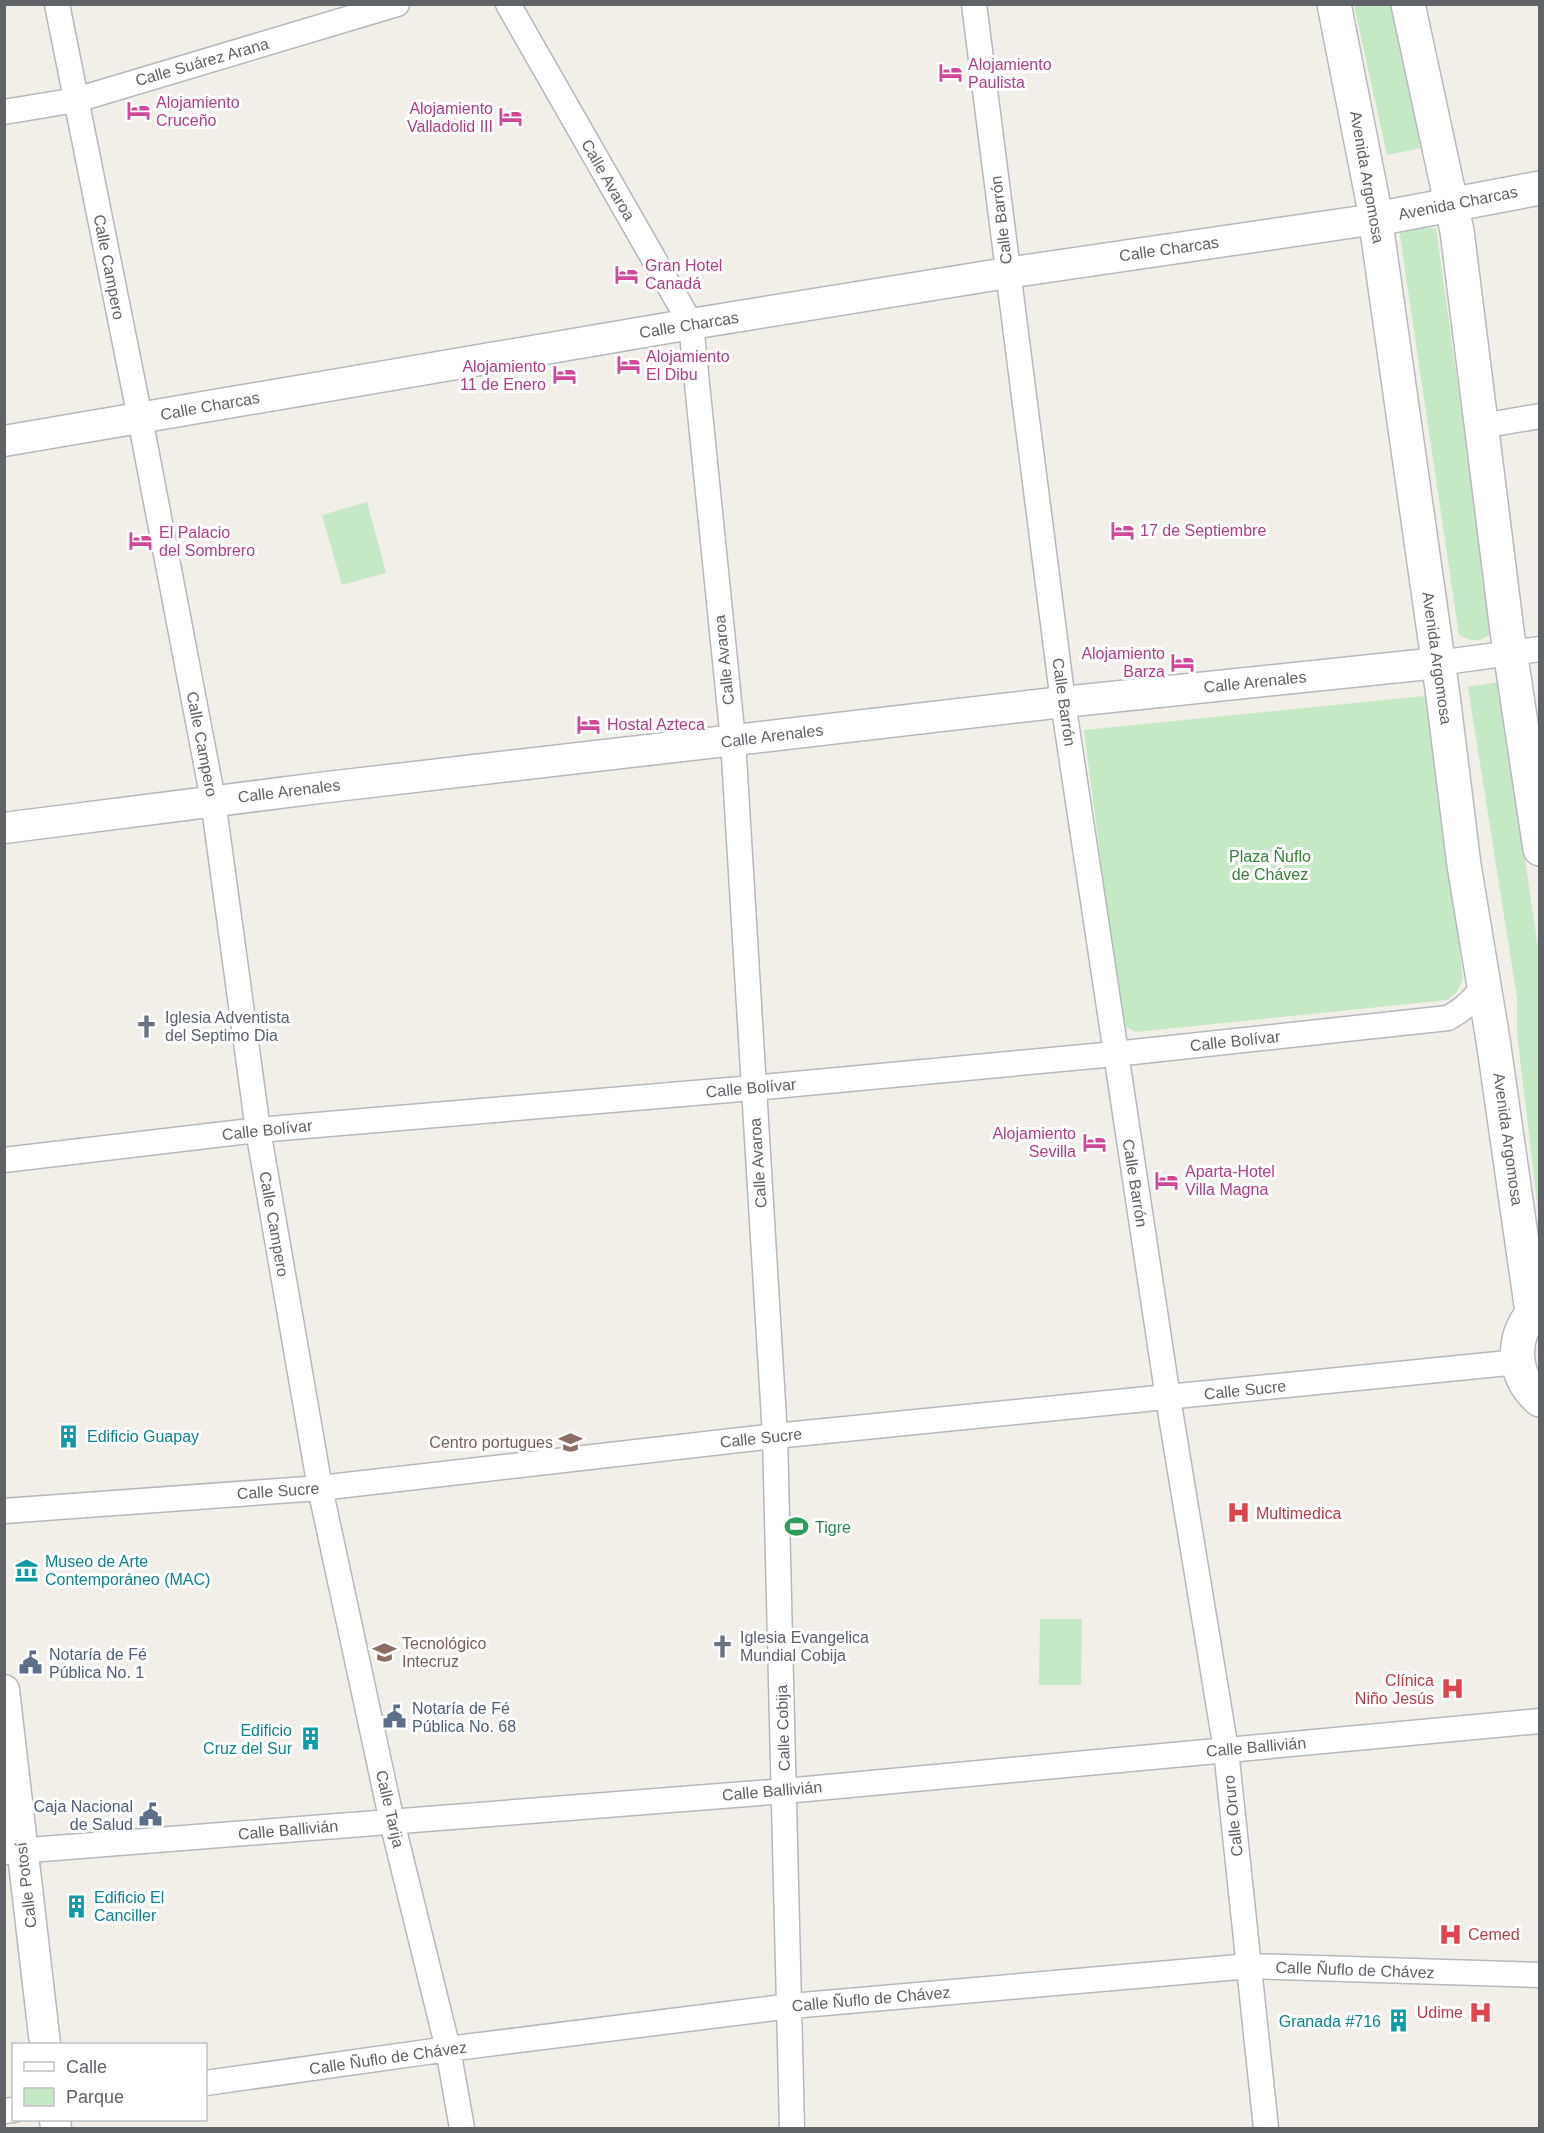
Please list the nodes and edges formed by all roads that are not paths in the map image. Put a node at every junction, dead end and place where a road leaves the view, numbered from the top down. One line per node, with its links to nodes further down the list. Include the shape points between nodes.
1 (57, 4): 7 (street, Calle Campero)
2 (397, 4): 7 (street, Calle Suárez Arana)
3 (508, 4): 13 (street, Calle Avaroa)
4 (974, 4): 12 (street, Calle Barrón)
5 (1334, 4): 11 (main road, Avenida Argomosa)
6 (1408, 4): 10 (main road)
7 (76, 100): 8 (street, Calle Suárez Arana); 15 (street, Calle Campero)
8 (4, 112)
9 (1539, 188): 10 (main road, Avenida Charcas, via 1485,198)
10 (1455, 217): 11 (main road, Avenida Charcas); 16 (main road)
11 (1376, 219): 12 (street, Calle Charcas); 19 (main road, Avenida Argomosa)
12 (1007, 273): 13 (street, Calle Charcas); 20 (street, Calle Barrón)
13 (691, 324): 15 (street, Calle Charcas); 21 (street, Calle Avaroa)
14 (1539, 416): 16 (street)
15 (140, 418): 17 (street, Calle Charcas); 22 (street, Calle Campero)
16 (1482, 426): 18 (main road)
17 (4, 441)
18 (1525, 650): 19 (street, Calle Arenales); 24 (main road)
19 (1438, 663): 20 (street, Calle Arenales); 25 (main road, Avenida Argomosa)
20 (1064, 702): 21 (street, Calle Arenales); 26 (street, Calle Barrón)
21 (733, 740): 22 (street, Calle Arenales); 27 (street, Calle Avaroa)
22 (213, 800): 23 (street, Calle Arenales); 28 (street, Calle Campero)
23 (4, 828)
24 (1539, 849)
25 (1484, 985): 26 (street, Calle Bolívar, via 1461,1011 1448,1018); 30 (main road, Avenida Argomosa)
26 (1116, 1054): 27 (street, Calle Bolívar); 32 (street, Calle Barrón)
27 (753, 1089): 28 (street, Calle Bolívar); 33 (street, Calle Avaroa)
28 (258, 1130): 29 (street, Calle Bolívar); 34 (street, Calle Campero)
29 (4, 1160)
30 (1536, 1309): 31 (main road, via 1518,1339)
31 (1532, 1392): 32 (street, Calle Sucre)
32 (1167, 1398): 33 (street, Calle Sucre); 38 (street, Calle Oruro)
33 (775, 1436): 34 (street, Calle Sucre); 39 (street, Calle Cobija)
34 (320, 1488): 35 (street, Calle Sucre); 40 (street, Calle Tarija)
35 (4, 1511)
36 (4, 1690): 41 (street, Calle Potosí)
37 (1539, 1721): 38 (street, Calle Ballivián)
38 (1226, 1750): 39 (street, Calle Ballivián); 42 (street, Calle Oruro)
39 (784, 1791): 40 (street, Calle Ballivián); 44 (street, Calle Cobija)
40 (392, 1822): 41 (street, Calle Ballivián); 46 (street, Calle Tarija)
41 (13, 1852): 45 (street, Calle Potosí)
42 (1250, 1966): 43 (street, Calle Ñuflo de Chávez); 44 (street, Calle Ñuflo de Chávez); 50 (street, Calle Oruro)
43 (1539, 1975)
44 (791, 2006): 46 (street, Calle Ñuflo de Chávez); 49 (street, Calle Cobija)
45 (45, 2043)
46 (448, 2049): 47 (street, Calle Ñuflo de Chávez); 48 (street, Calle Tarija)
47 (207, 2082)
48 (462, 2128)
49 (792, 2128)
50 (1266, 2128)

